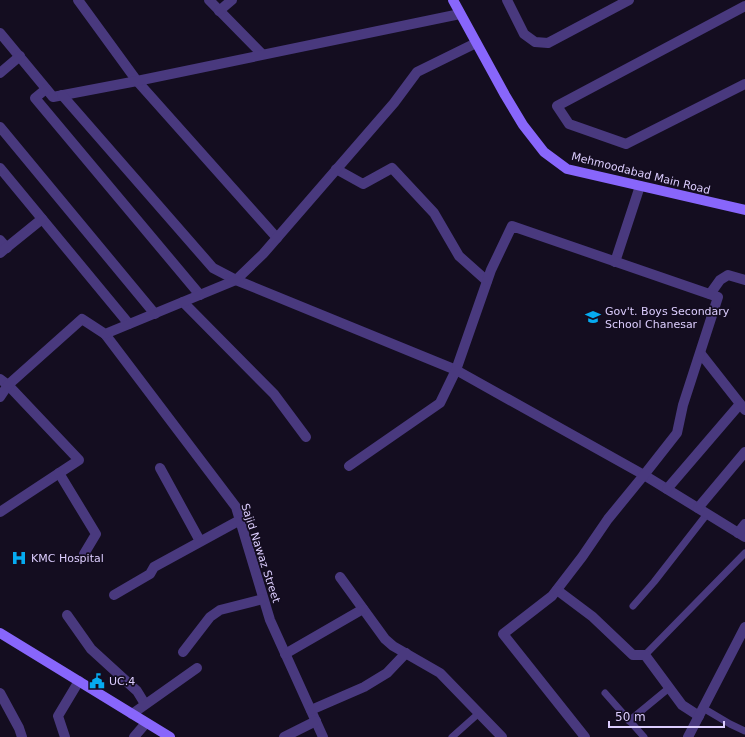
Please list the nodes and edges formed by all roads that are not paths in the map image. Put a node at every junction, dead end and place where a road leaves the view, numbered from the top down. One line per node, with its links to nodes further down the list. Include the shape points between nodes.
1 (78, 0): 15 (street)
2 (209, 0): 8 (street)
3 (232, 0): 8 (street)
4 (453, 0): 9 (main road, Mehmoodabad Main Road)
5 (507, 0): 6 (street, via 524,34 535,42 548,43)
6 (629, 0)
7 (745, 6): 16 (street, via 557,106 569,124 626,144)
8 (219, 11): 12 (street)
9 (460, 14): 11 (main road, Mehmoodabad Main Road); 12 (street)
10 (0, 33): 13 (street)
11 (476, 43): 21 (street, via 417,72 394,103); 22 (main road, Mehmoodabad Main Road, via 523,125 544,152 567,168)
12 (262, 54): 15 (street)
13 (20, 56): 14 (street); 17 (street)
14 (0, 73)
15 (137, 81): 18 (street); 25 (street)
16 (745, 84)
17 (46, 89): 18 (street, via 54,97); 32 (street, via 35,98)
18 (62, 95): 28 (street, via 214,268)
19 (0, 128): 34 (street)
20 (0, 168): 24 (street)
21 (336, 169): 25 (street); 30 (street, via 363,184 392,168 434,213 459,256)
22 (640, 186): 23 (main road, Mehmoodabad Main Road); 27 (street)
23 (745, 210)
24 (42, 219): 26 (street); 35 (street)
25 (276, 238): 28 (street)
26 (2, 247)
27 (615, 262): 30 (street, via 512,226); 31 (street)
28 (236, 280): 32 (street); 38 (street)
29 (745, 280): 31 (street, via 728,275 720,280)
30 (487, 281): 38 (street)
31 (710, 294): 37 (street, via 718,297)
32 (200, 295): 33 (street)
33 (184, 302): 34 (street); 42 (street, via 274,394)
34 (155, 314): 35 (street)
35 (129, 324): 36 (street)
36 (105, 334): 39 (street, Sajid Nawaz Street, via 82,319); 52 (street, Sajid Nawaz Street, via 236,507)
37 (700, 354): 41 (street); 47 (street, via 683,405 677,433)
38 (456, 370): 44 (street, via 440,403); 47 (street)
39 (4, 382): 40 (street); 46 (street, via 79,460)
40 (0, 397)
41 (743, 407): 48 (street)
42 (306, 437)
43 (745, 452): 49 (street)
44 (349, 466)
45 (160, 468): 55 (street)
46 (59, 473): 50 (street); 57 (street, via 96,534)
47 (644, 475): 48 (street); 59 (street, via 608,519)
48 (667, 489): 49 (street)
49 (698, 508): 51 (street)
50 (0, 512)
51 (707, 514): 54 (street); 62 (lane)
52 (240, 520): 55 (street); 61 (street, Sajid Nawaz Street)
53 (745, 524): 54 (street)
54 (742, 535)
55 (200, 541): 60 (street, via 154,566 150,574)
56 (745, 552): 70 (lane)
57 (84, 554)
58 (340, 578): 63 (street)
59 (557, 590): 70 (street, via 593,617 633,655); 93 (street, via 503,634)
60 (114, 595)
61 (263, 599): 67 (street, via 220,610 210,617); 69 (street, Sajid Nawaz Street)
62 (633, 606)
63 (363, 609): 68 (street, via 385,639); 69 (street)
64 (67, 615): 76 (street, via 91,649 137,691)
65 (745, 627): 78 (street)
66 (0, 633): 72 (main road)
67 (183, 652)
68 (406, 653): 77 (street, via 387,673 364,687); 79 (street, via 440,673)
69 (286, 654): 77 (street, Sajid Nawaz Street)
70 (645, 655): 73 (street)
71 (197, 668): 76 (street)
72 (79, 681): 80 (main road); 86 (street, via 58,716)
73 (669, 688): 78 (street, via 682,705); 82 (lane)
74 (0, 693): 85 (street)
75 (605, 693): 82 (lane)
76 (145, 704): 80 (street)
77 (311, 710): 81 (street, Sajid Nawaz Street)
78 (701, 712): 84 (lane); 95 (street)
79 (479, 713): 91 (lane); 92 (street)
80 (132, 714): 83 (main road)
81 (316, 721): 89 (street); 90 (street, Sajid Nawaz Street)
82 (629, 721): 94 (lane)
83 (146, 723): 87 (street); 88 (main road)
84 (745, 731)
85 (22, 737)
86 (65, 737)
87 (134, 737)
88 (170, 737)
89 (284, 737)
90 (323, 737)
91 (452, 737)
92 (502, 737)
93 (585, 737)
94 (644, 737)
95 (688, 737)

